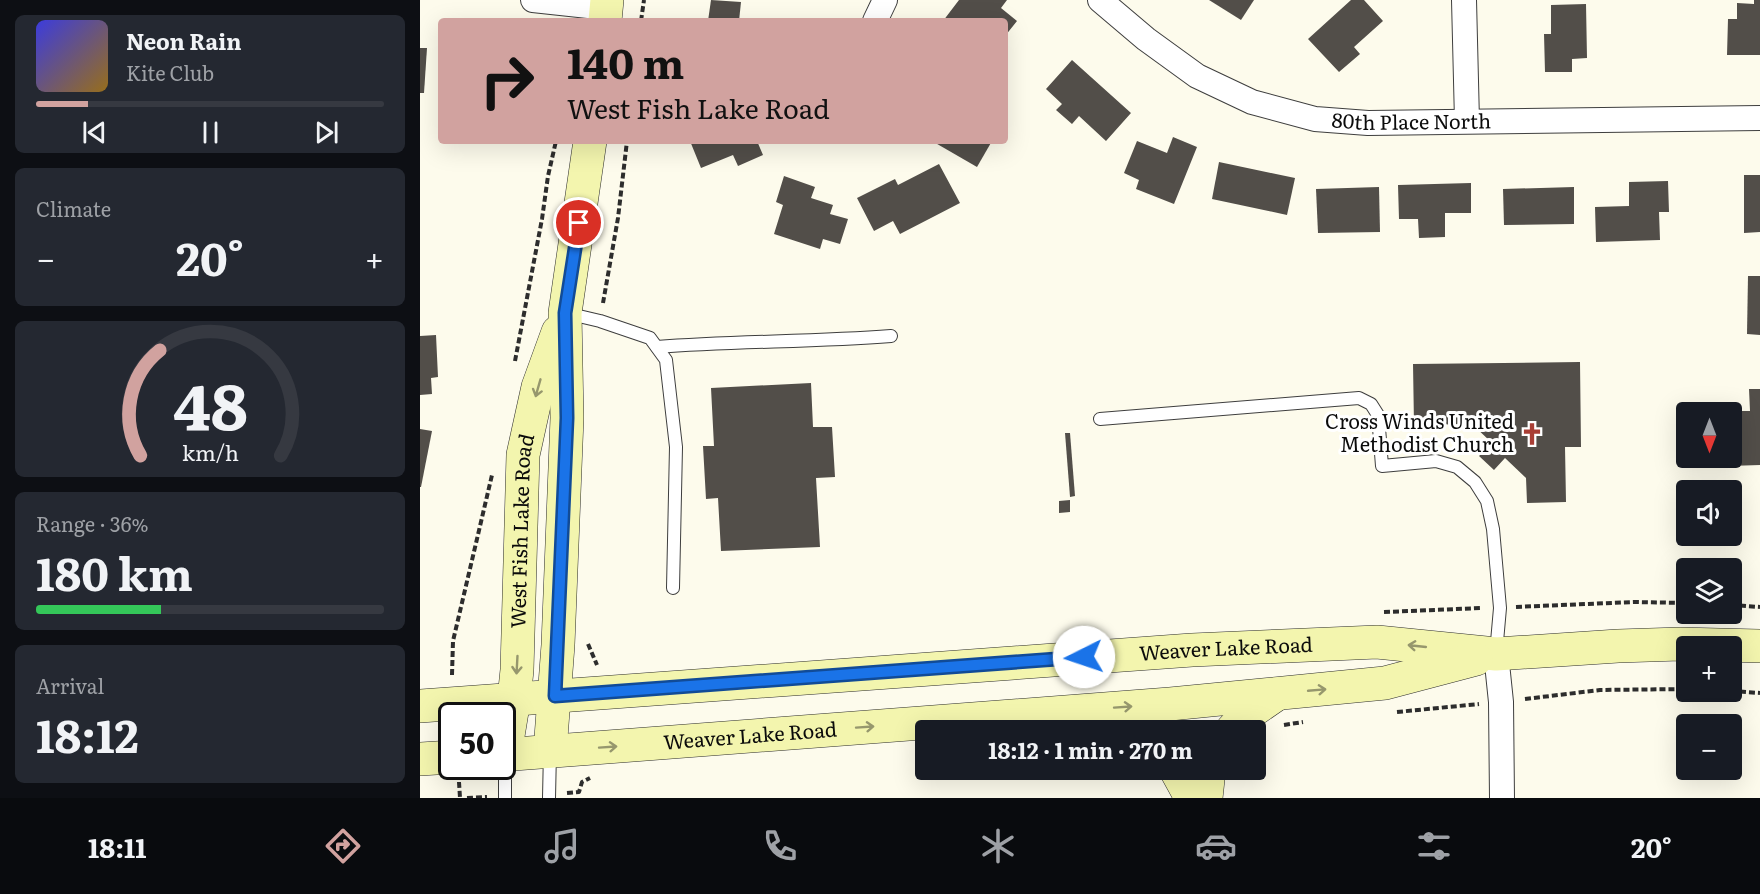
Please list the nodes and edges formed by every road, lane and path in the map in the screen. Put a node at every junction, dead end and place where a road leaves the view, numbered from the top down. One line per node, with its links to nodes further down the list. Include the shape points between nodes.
1 (534, 0): 6 (street)
2 (644, 0): 7 (path)
3 (885, 0): 8 (street)
4 (1100, 0): 10 (street, 80th Place North, via 1197,76 1252,102 1315,119 1368,123)
5 (1464, 0): 10 (street)
6 (606, 10)
7 (641, 18)
8 (876, 18)
9 (1760, 118): 10 (street, 80th Place North)
10 (1467, 121)
11 (590, 144): 12 (main road, West Fish Lake Road)
12 (565, 313): 14 (lane, via 650,338); 24 (main road, West Fish Lake Road, via 567,418); 25 (main road, West Fish Lake Road, one-way to 25, via 538,387 523,455)
13 (891, 336): 14 (lane)
14 (657, 347): 16 (lane, via 666,360 676,447)
15 (1100, 419): 20 (lane, via 1359,398 1371,404 1378,415 1382,466 1436,461 1457,467 1475,482 1487,501 1500,608)
16 (674, 588)
17 (1742, 606): 18 (path)
18 (1760, 607)
19 (1760, 646): 20 (main road, Weaver Lake Road, via 1680,644)
20 (1496, 654): 24 (main road, Weaver Lake Road, one-way to 24, via 1377,642 1203,650); 27 (street); 29 (main road, Weaver Lake Road, one-way to 20)
21 (1676, 689): 27 (path, via 1600,690)
22 (1742, 692): 23 (path)
23 (1760, 693)
24 (555, 696): 25 (main road, Weaver Lake Road); 35 (main road, West Fish Lake Road)
25 (514, 699): 26 (main road, West Fish Lake Road); 28 (main road, Weaver Lake Road)
26 (513, 702)
27 (1501, 702): 30 (path); 46 (street)
28 (420, 706)
29 (1278, 709): 31 (main road, Weaver Lake Road, one-way to 29, via 1170,704); 33 (main road); 34 (path)
30 (1391, 712)
31 (978, 719): 32 (main road); 35 (main road, Weaver Lake Road, one-way to 31)
32 (984, 720)
33 (1241, 720)
34 (1312, 721)
35 (550, 751): 36 (main road, Weaver Lake Road); 43 (lane)
36 (516, 754)
37 (438, 758): 38 (main road)
38 (420, 759)
39 (505, 780): 42 (lane)
40 (1181, 780): 44 (main road)
41 (1208, 780): 45 (main road)
42 (505, 798)
43 (549, 798)
44 (1189, 798)
45 (1206, 798)
46 (1502, 798)

